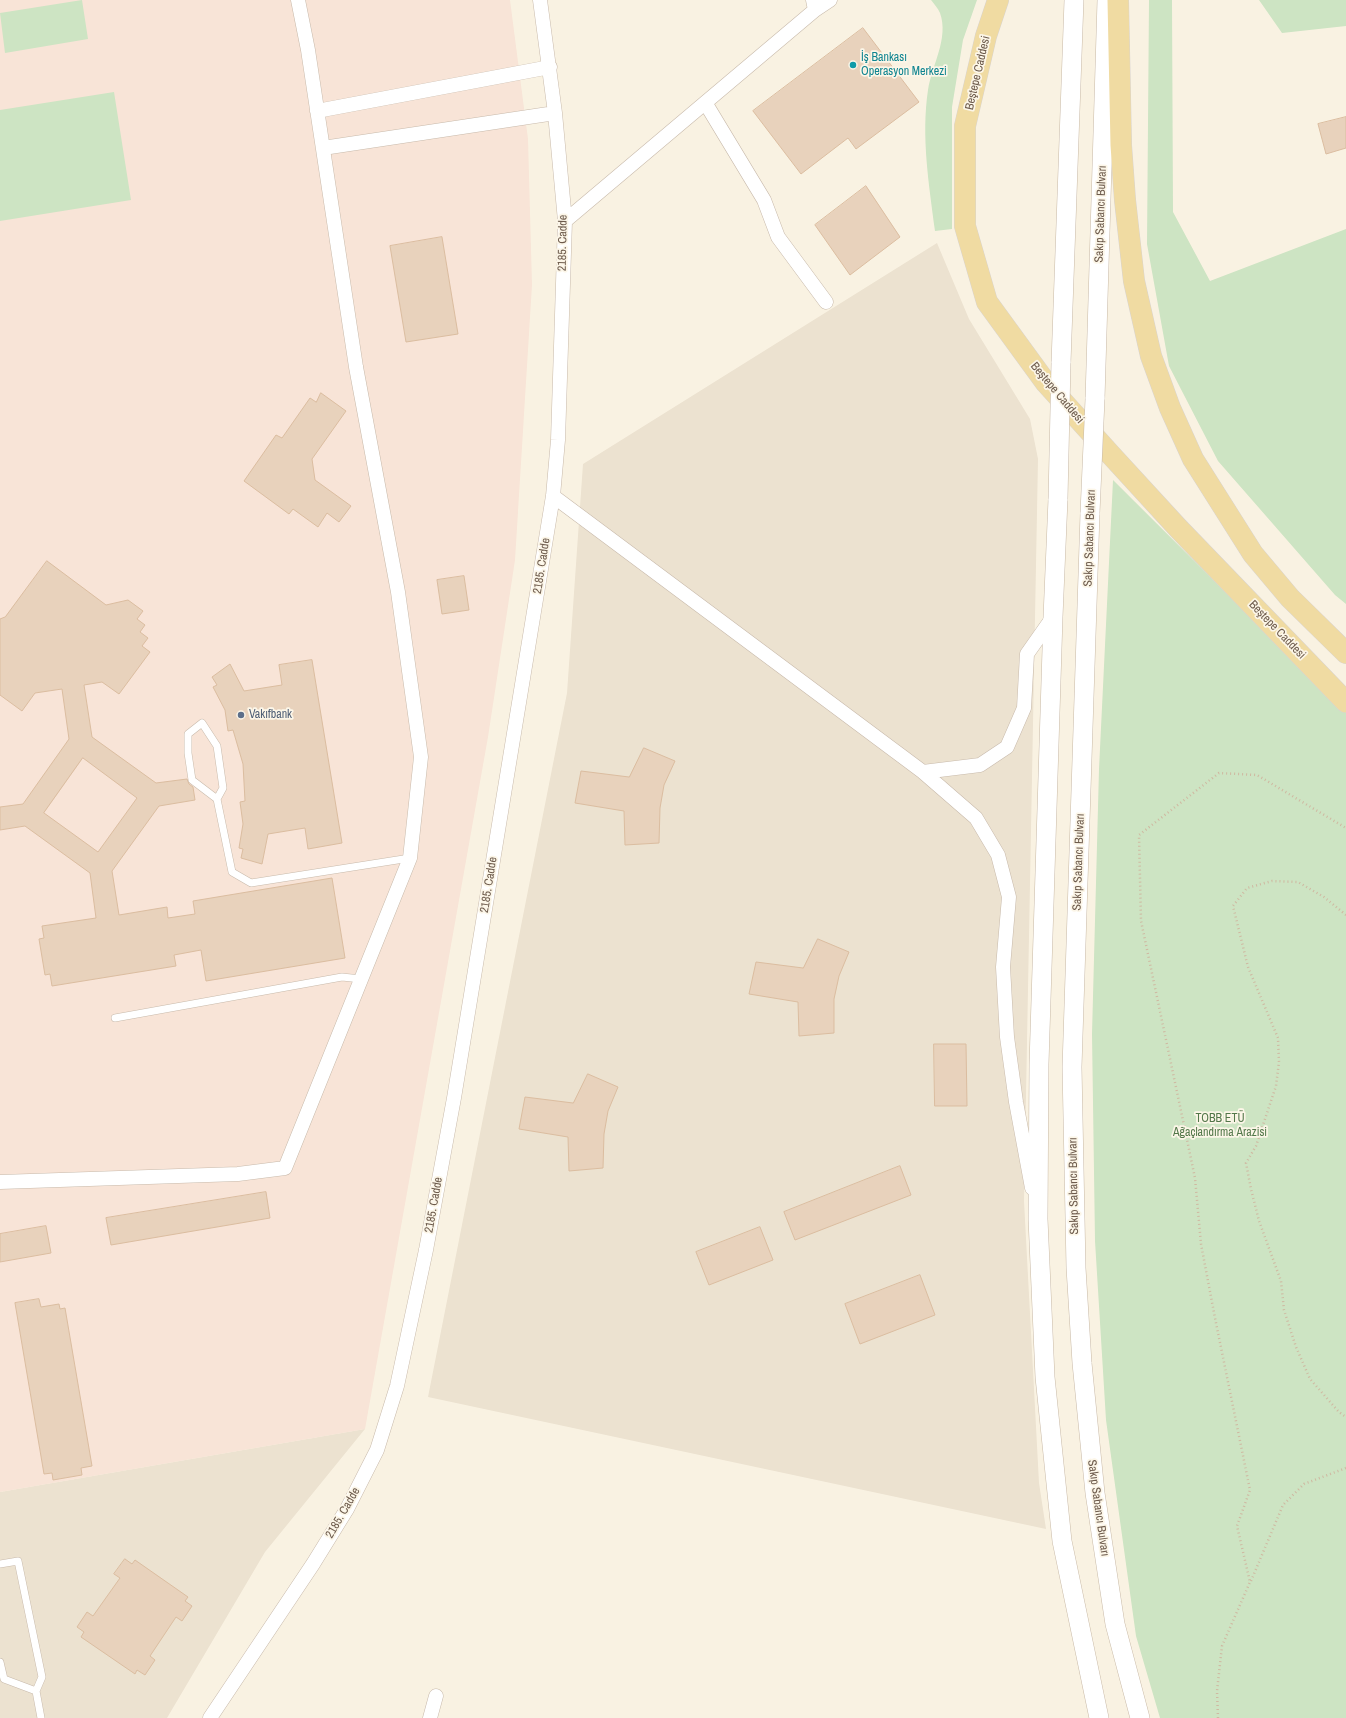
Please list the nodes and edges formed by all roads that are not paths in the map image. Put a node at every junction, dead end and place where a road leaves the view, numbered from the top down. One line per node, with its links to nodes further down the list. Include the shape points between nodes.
1 (298, 0): 11 (street)
2 (540, 0): 9 (street, 2185. Cadde)
3 (830, 0): 8 (street)
4 (998, 0): 19 (main road, Beştepe Caddesi, via 986,36 965,126 965,226 987,302 1046,383 1178,528)
5 (1074, 0): 17 (main road, bridge)
6 (1107, 0): 35 (main road, Sakıp Sabancı Bulvarı, bridge, via 1096,399 1072,1067 1076,1268 1082,1363 1095,1493 1116,1624)
7 (1118, 0): 18 (main road, via 1121,145 1125,200 1134,281 1151,356 1170,408 1193,459 1253,554 1290,598)
8 (814, 5): 10 (street)
9 (550, 67): 11 (street); 12 (street, 2185. Cadde)
10 (706, 104): 14 (street); 15 (street, via 764,200 778,238)
11 (317, 111): 13 (street)
12 (555, 112): 13 (street); 14 (street, 2185. Cadde)
13 (323, 148): 22 (street, via 356,367 398,592 421,757)
14 (565, 221): 16 (street, 2185. Cadde, via 558,440)
15 (826, 302)
16 (553, 496): 20 (street); 32 (street, 2185. Cadde, via 454,1098 426,1250 397,1386 377,1450 347,1509)
17 (1053, 617): 20 (street, via 1027,654 1024,708 1008,747 980,765); 26 (main road, via 1039,1064)
18 (1346, 653)
19 (1346, 702)
20 (923, 772): 26 (street, via 976,818 998,855 1008,897 1003,967 1007,1037 1016,1102)
21 (217, 800): 21 (lane, via 224,788 217,746 202,723 188,734 192,780); 22 (lane, via 232,872 251,883)
22 (410, 858): 23 (street)
23 (361, 979): 24 (lane, via 342,977); 25 (street, via 285,1168 238,1174)
24 (115, 1018)
25 (0, 1182)
26 (1038, 1219): 34 (main road, via 1045,1377 1062,1541)
27 (0, 1564): 29 (lane, via 18,1561 42,1678)
28 (0, 1662): 29 (lane, via 4,1679)
29 (36, 1691): 31 (lane)
30 (436, 1696): 33 (street)
31 (41, 1718)
32 (210, 1718)
33 (430, 1718)
34 (1099, 1718)
35 (1140, 1718)

